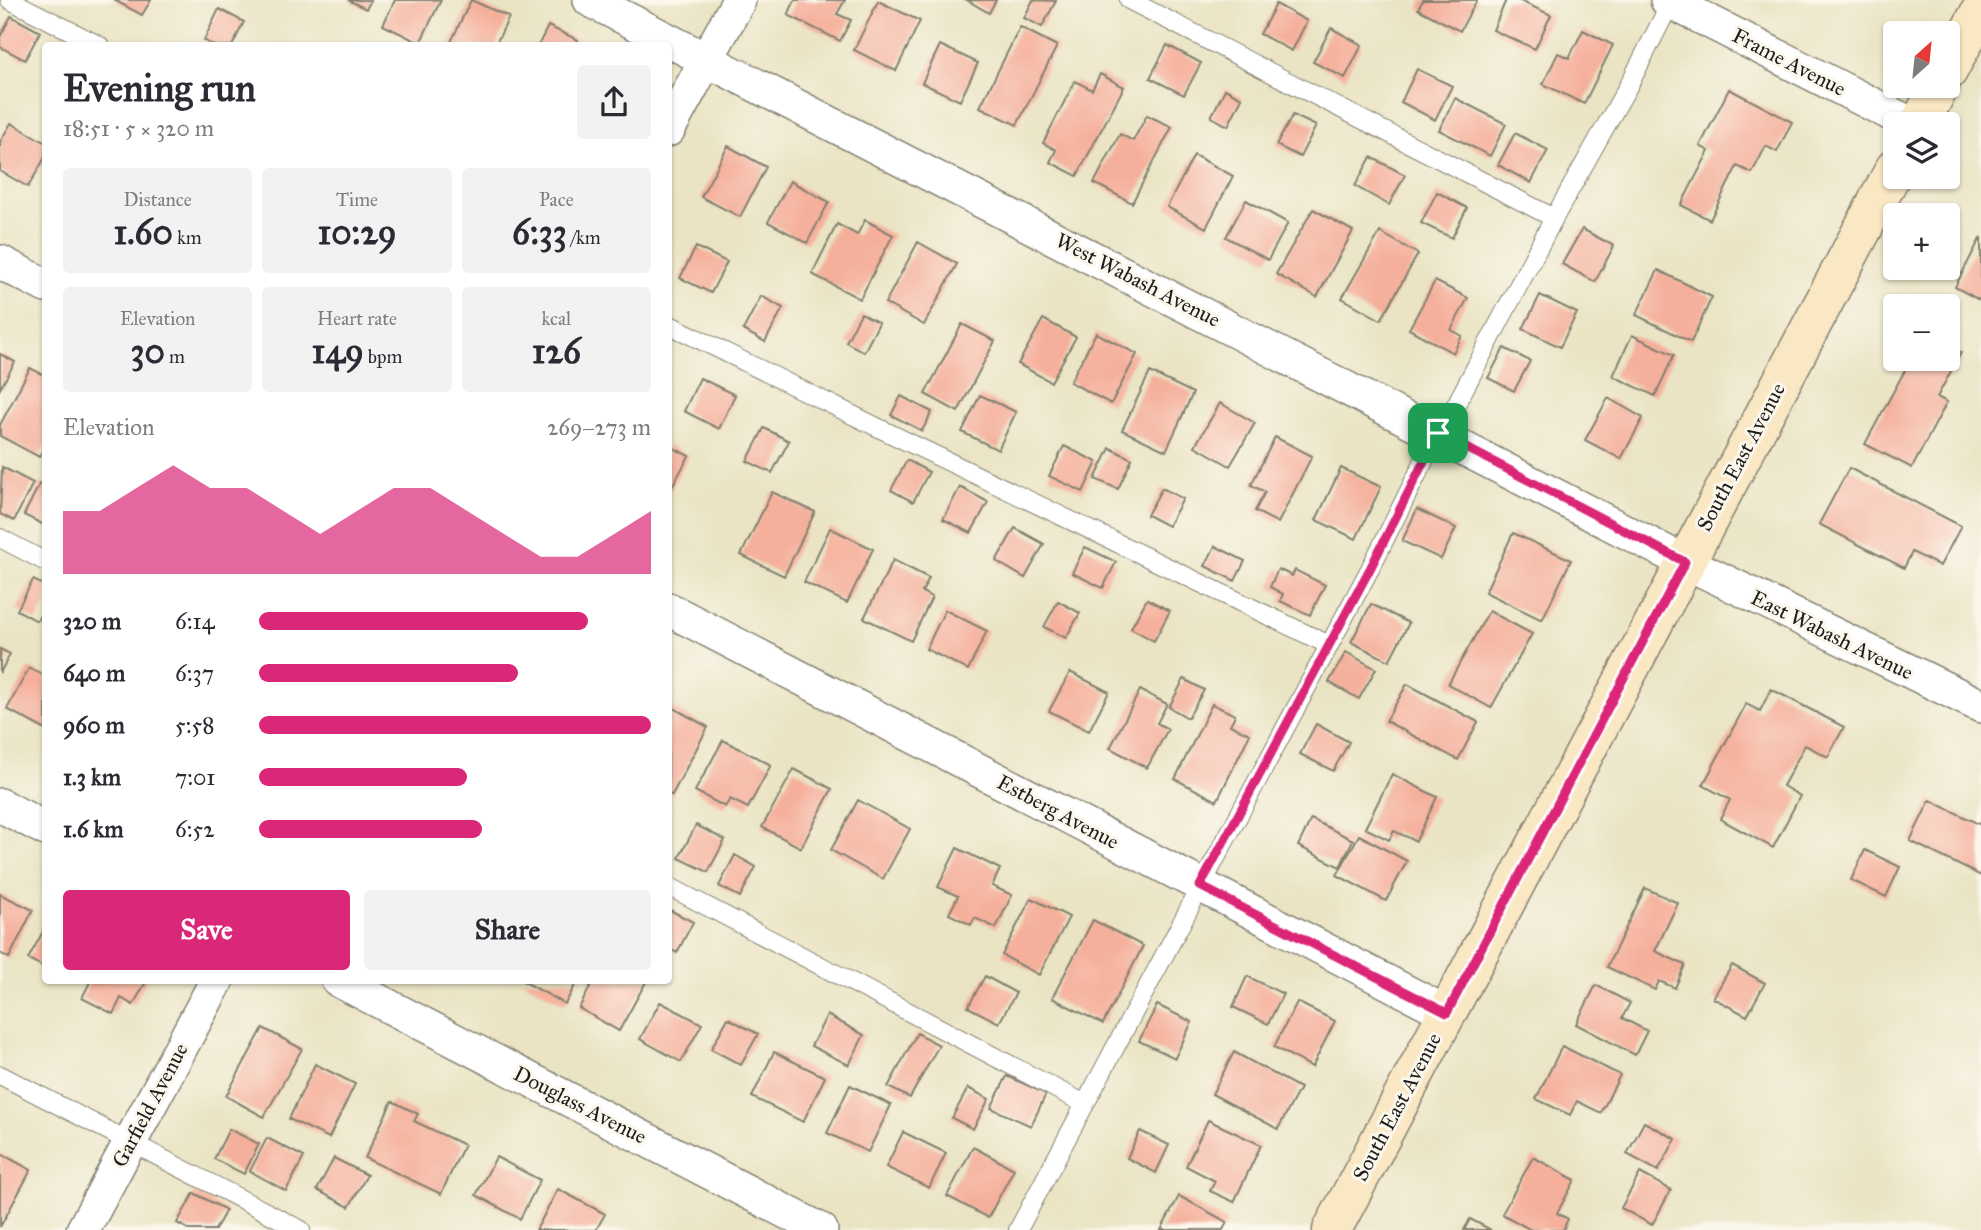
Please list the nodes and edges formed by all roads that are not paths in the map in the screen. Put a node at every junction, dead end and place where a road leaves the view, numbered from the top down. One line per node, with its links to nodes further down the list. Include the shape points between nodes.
1 (10, 0): 7 (lane)
2 (590, 0): 9 (street, West Wabash Avenue)
3 (739, 0): 9 (street)
4 (1129, 0): 13 (lane)
5 (1670, 1): 10 (street, Frame Avenue); 13 (lane, via 1632,80)
6 (1981, 10): 8 (main road)
7 (92, 42)
8 (1960, 49)
9 (708, 60): 11 (street); 17 (street, West Wabash Avenue)
10 (1887, 112)
11 (672, 123)
12 (1884, 189): 20 (main road, South East Avenue)
13 (1554, 218): 17 (lane)
14 (0, 262): 15 (street)
15 (42, 284)
16 (672, 326): 22 (lane)
17 (1438, 433): 20 (street, West Wabash Avenue); 22 (lane)
18 (0, 538): 19 (lane)
19 (42, 560)
20 (1685, 562): 23 (street, East Wabash Avenue); 30 (main road, South East Avenue)
21 (672, 611): 26 (street, Estberg Avenue)
22 (1329, 645): 26 (lane)
23 (1981, 706)
24 (0, 805): 25 (street)
25 (42, 827)
26 (1200, 886): 30 (street, Estberg Avenue); 32 (lane)
27 (672, 888): 32 (lane)
28 (215, 984): 33 (street, Garfield Avenue)
29 (346, 984): 36 (street, Douglass Avenue)
30 (1447, 1013): 38 (main road, South East Avenue)
31 (0, 1075): 33 (lane)
32 (1085, 1104): 37 (lane)
33 (130, 1142): 34 (street, Garfield Avenue); 35 (lane)
34 (83, 1230)
35 (301, 1230)
36 (821, 1230)
37 (1018, 1230)
38 (1332, 1230)

